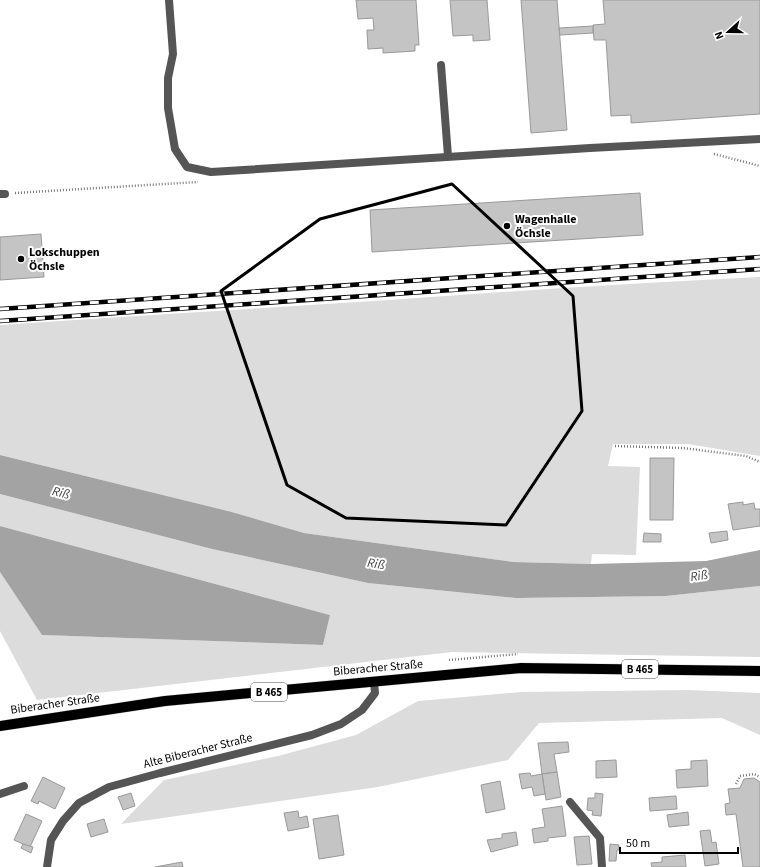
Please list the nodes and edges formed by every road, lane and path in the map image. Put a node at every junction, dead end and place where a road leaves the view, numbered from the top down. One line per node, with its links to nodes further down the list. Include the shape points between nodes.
1 (169, 0): 5 (street, via 173,54 168,78 168,108 175,149 186,167 211,172)
2 (441, 65): 5 (street)
3 (760, 140): 5 (street)
4 (712, 154): 6 (path)
5 (448, 156)
6 (760, 166)
7 (37, 191): 8 (path)
8 (3, 194)
9 (615, 446): 10 (path, via 683,448 746,456)
10 (760, 462)
11 (760, 671): 12 (main road, Biberacher Straße / B 465, via 521,668)
12 (374, 682): 13 (main road, Biberacher Straße / B 465, via 165,701); 19 (street, Alte Biberacher Straße, via 375,694 362,710 341,724 312,736 109,787 79,803 63,821 52,840)
13 (0, 726)
14 (760, 777): 15 (path, via 754,774 740,776)
15 (736, 784)
16 (24, 786): 17 (street)
17 (0, 794)
18 (570, 802): 20 (street, via 600,838)
19 (47, 867)
20 (602, 867)

